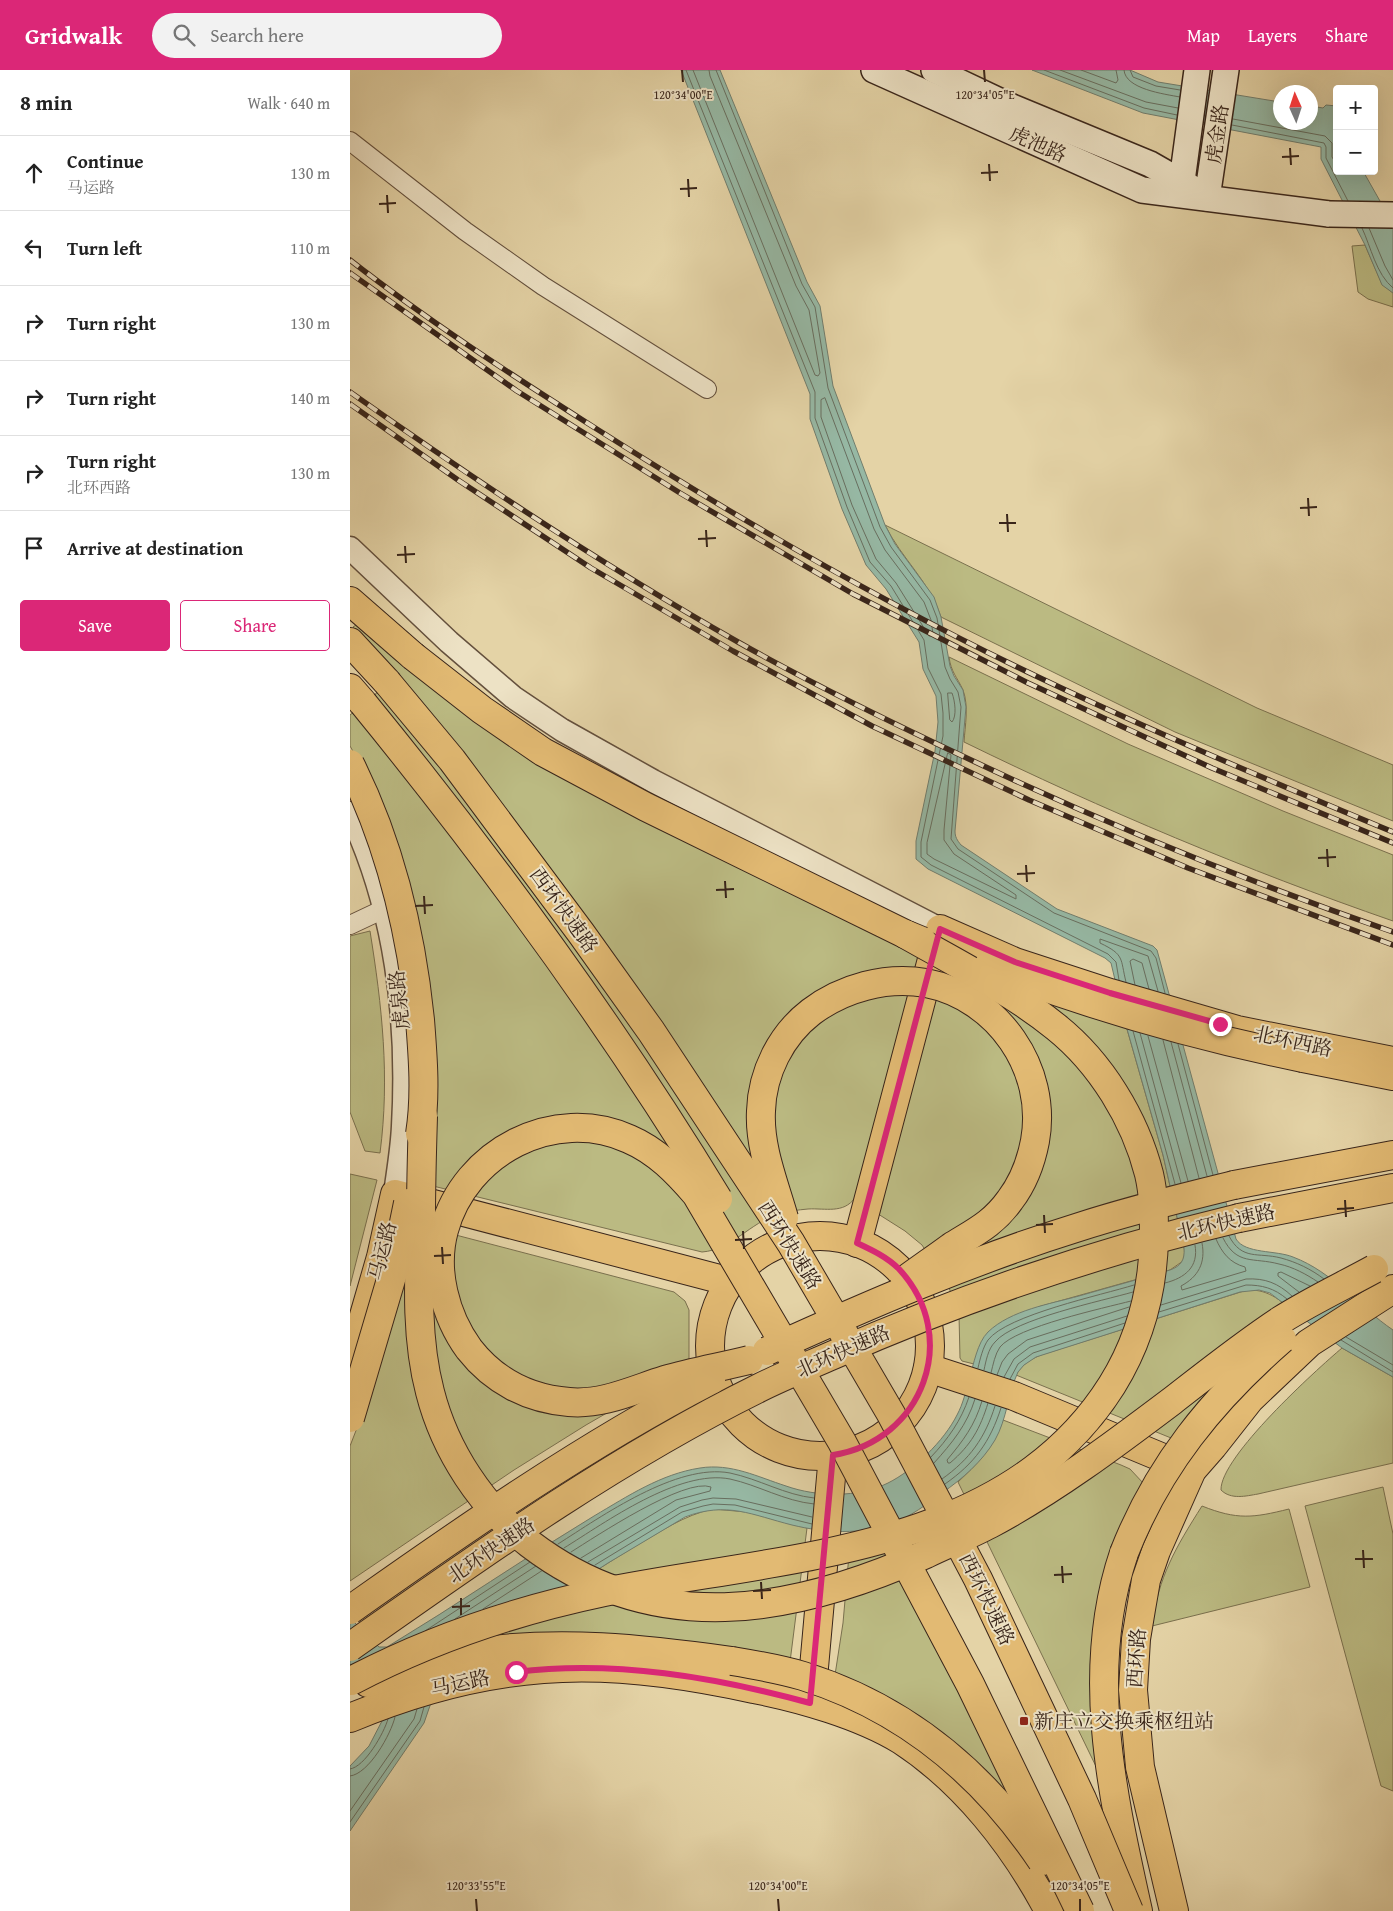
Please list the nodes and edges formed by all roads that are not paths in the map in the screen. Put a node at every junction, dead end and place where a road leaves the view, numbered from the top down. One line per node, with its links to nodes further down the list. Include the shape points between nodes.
1 (874, 70): 6 (main road, 虎池路, via 1142,190)
2 (934, 70): 6 (main road, 虎池路, via 1012,107 1150,164)
3 (1197, 70): 6 (main road, 虎金路)
4 (1226, 70): 7 (main road, 虎金路)
5 (350, 141): 9 (street, via 465,231 544,286)
6 (1181, 188): 7 (main road, 虎池路)
7 (1207, 198): 8 (main road, 虎池路, bridge, via 1329,214)
8 (1393, 214)
9 (708, 389)
10 (350, 548): 18 (street, via 449,642 513,697 562,730 653,781)
11 (350, 601): 19 (main road, bridge, via 482,710 543,752 646,807)
12 (350, 642): 27 (main road, 西环快速路, bridge, via 452,760 581,933 651,1031)
13 (356, 695): 45 (main road, 西环快速路, bridge, via 482,852 623,1049 683,1142 797,1331 941,1590 1050,1817)
14 (350, 764): 22 (main road, bridge, via 379,830 405,923 422,1039)
15 (350, 813): 16 (street, 虎泉路, via 368,856)
16 (384, 909): 17 (street); 25 (street, 虎泉路, via 400,999 404,1066 403,1128)
17 (350, 925)
18 (940, 929): 20 (main road, 北环西路, via 1015,962 1110,993 1237,1030); 26 (main road)
19 (905, 934): 21 (main road, bridge, via 1038,986 1178,1029); 40 (main road, bridge, via 990,982 1043,1016 1068,1037 1112,1091 1133,1129 1151,1187 1154,1219 1151,1287 1141,1324 1126,1360 1090,1417 1046,1460 1005,1489 954,1515 841,1550 607,1592 546,1607 404,1654)
20 (1393, 1061)
21 (1393, 1076)
22 (422, 1116): 28 (main road, bridge, via 420,1327 427,1382 446,1436 465,1473 486,1501 525,1540 558,1564 585,1578 626,1594 662,1603 734,1607 805,1597 875,1576 970,1534 993,1523 1074,1471 1279,1321); 35 (main road, bridge, via 394,1266)
23 (1393, 1155): 31 (main road, 北环快速路, bridge, via 1234,1185 1153,1205 1075,1228)
24 (1393, 1188): 39 (main road, 北环快速路, bridge, via 1239,1218 1154,1239 990,1291 886,1332 760,1388 693,1423 528,1524)
25 (395, 1194): 29 (main road); 33 (main road, 马运路, via 381,1257)
26 (857, 1243): 29 (main road, via 830,1237 787,1241 756,1257); 34 (main road, via 885,1258 903,1274 917,1294 928,1324)
27 (791, 1244): 31 (main road, bridge, via 764,1147 761,1110 770,1066 793,1028 830,999 861,987 888,982 915,982 939,987 962,996 982,1010 1010,1036 1033,1080 1038,1124 1028,1168 1010,1201 989,1223); 46 (main road, 西环快速路, bridge, via 891,1414 978,1579 1082,1800)
28 (1384, 1265): 47 (main road, bridge, via 1285,1336 1217,1402 1160,1480 1124,1553 1108,1616 1103,1669 1104,1708 1113,1790)
29 (731, 1282): 36 (main road, via 713,1320 710,1348 714,1376 725,1401 742,1424 771,1444)
30 (1382, 1295): 37 (main road, via 1309,1343 1250,1399)
31 (873, 1303): 32 (main road, 北环快速路, bridge)
32 (749, 1360): 38 (main road, 北环快速路, bridge, via 677,1397 587,1450); 44 (main road, bridge, via 596,1401 552,1400 521,1391 495,1375 475,1356 460,1335 450,1312 440,1256 444,1230 455,1201 474,1174 505,1148 539,1133 567,1128 593,1129 628,1138 660,1157 682,1178 696,1194 842,1442 970,1684)
33 (350, 1364)
34 (928, 1368): 36 (main road, via 913,1405 893,1428); 37 (main road, via 1014,1396)
35 (350, 1418)
36 (832, 1465): 41 (main road)
37 (1192, 1470): 48 (main road, 西环路, via 1146,1580 1136,1640 1133,1690 1140,1767)
38 (350, 1610)
39 (350, 1647)
40 (354, 1695): 41 (main road, 马运路, via 429,1689 479,1677 544,1668 576,1668 627,1670 716,1681); 43 (main road, bridge, via 427,1663 469,1653 512,1648 612,1647 685,1654 802,1676 891,1714 959,1763 1014,1821)
41 (810, 1703): 42 (main road, via 881,1730 932,1763 974,1804 1012,1849)
42 (1048, 1911)
43 (1075, 1911)
44 (1080, 1911)
45 (1090, 1911)
46 (1128, 1911)
47 (1138, 1911)
48 (1174, 1911)

